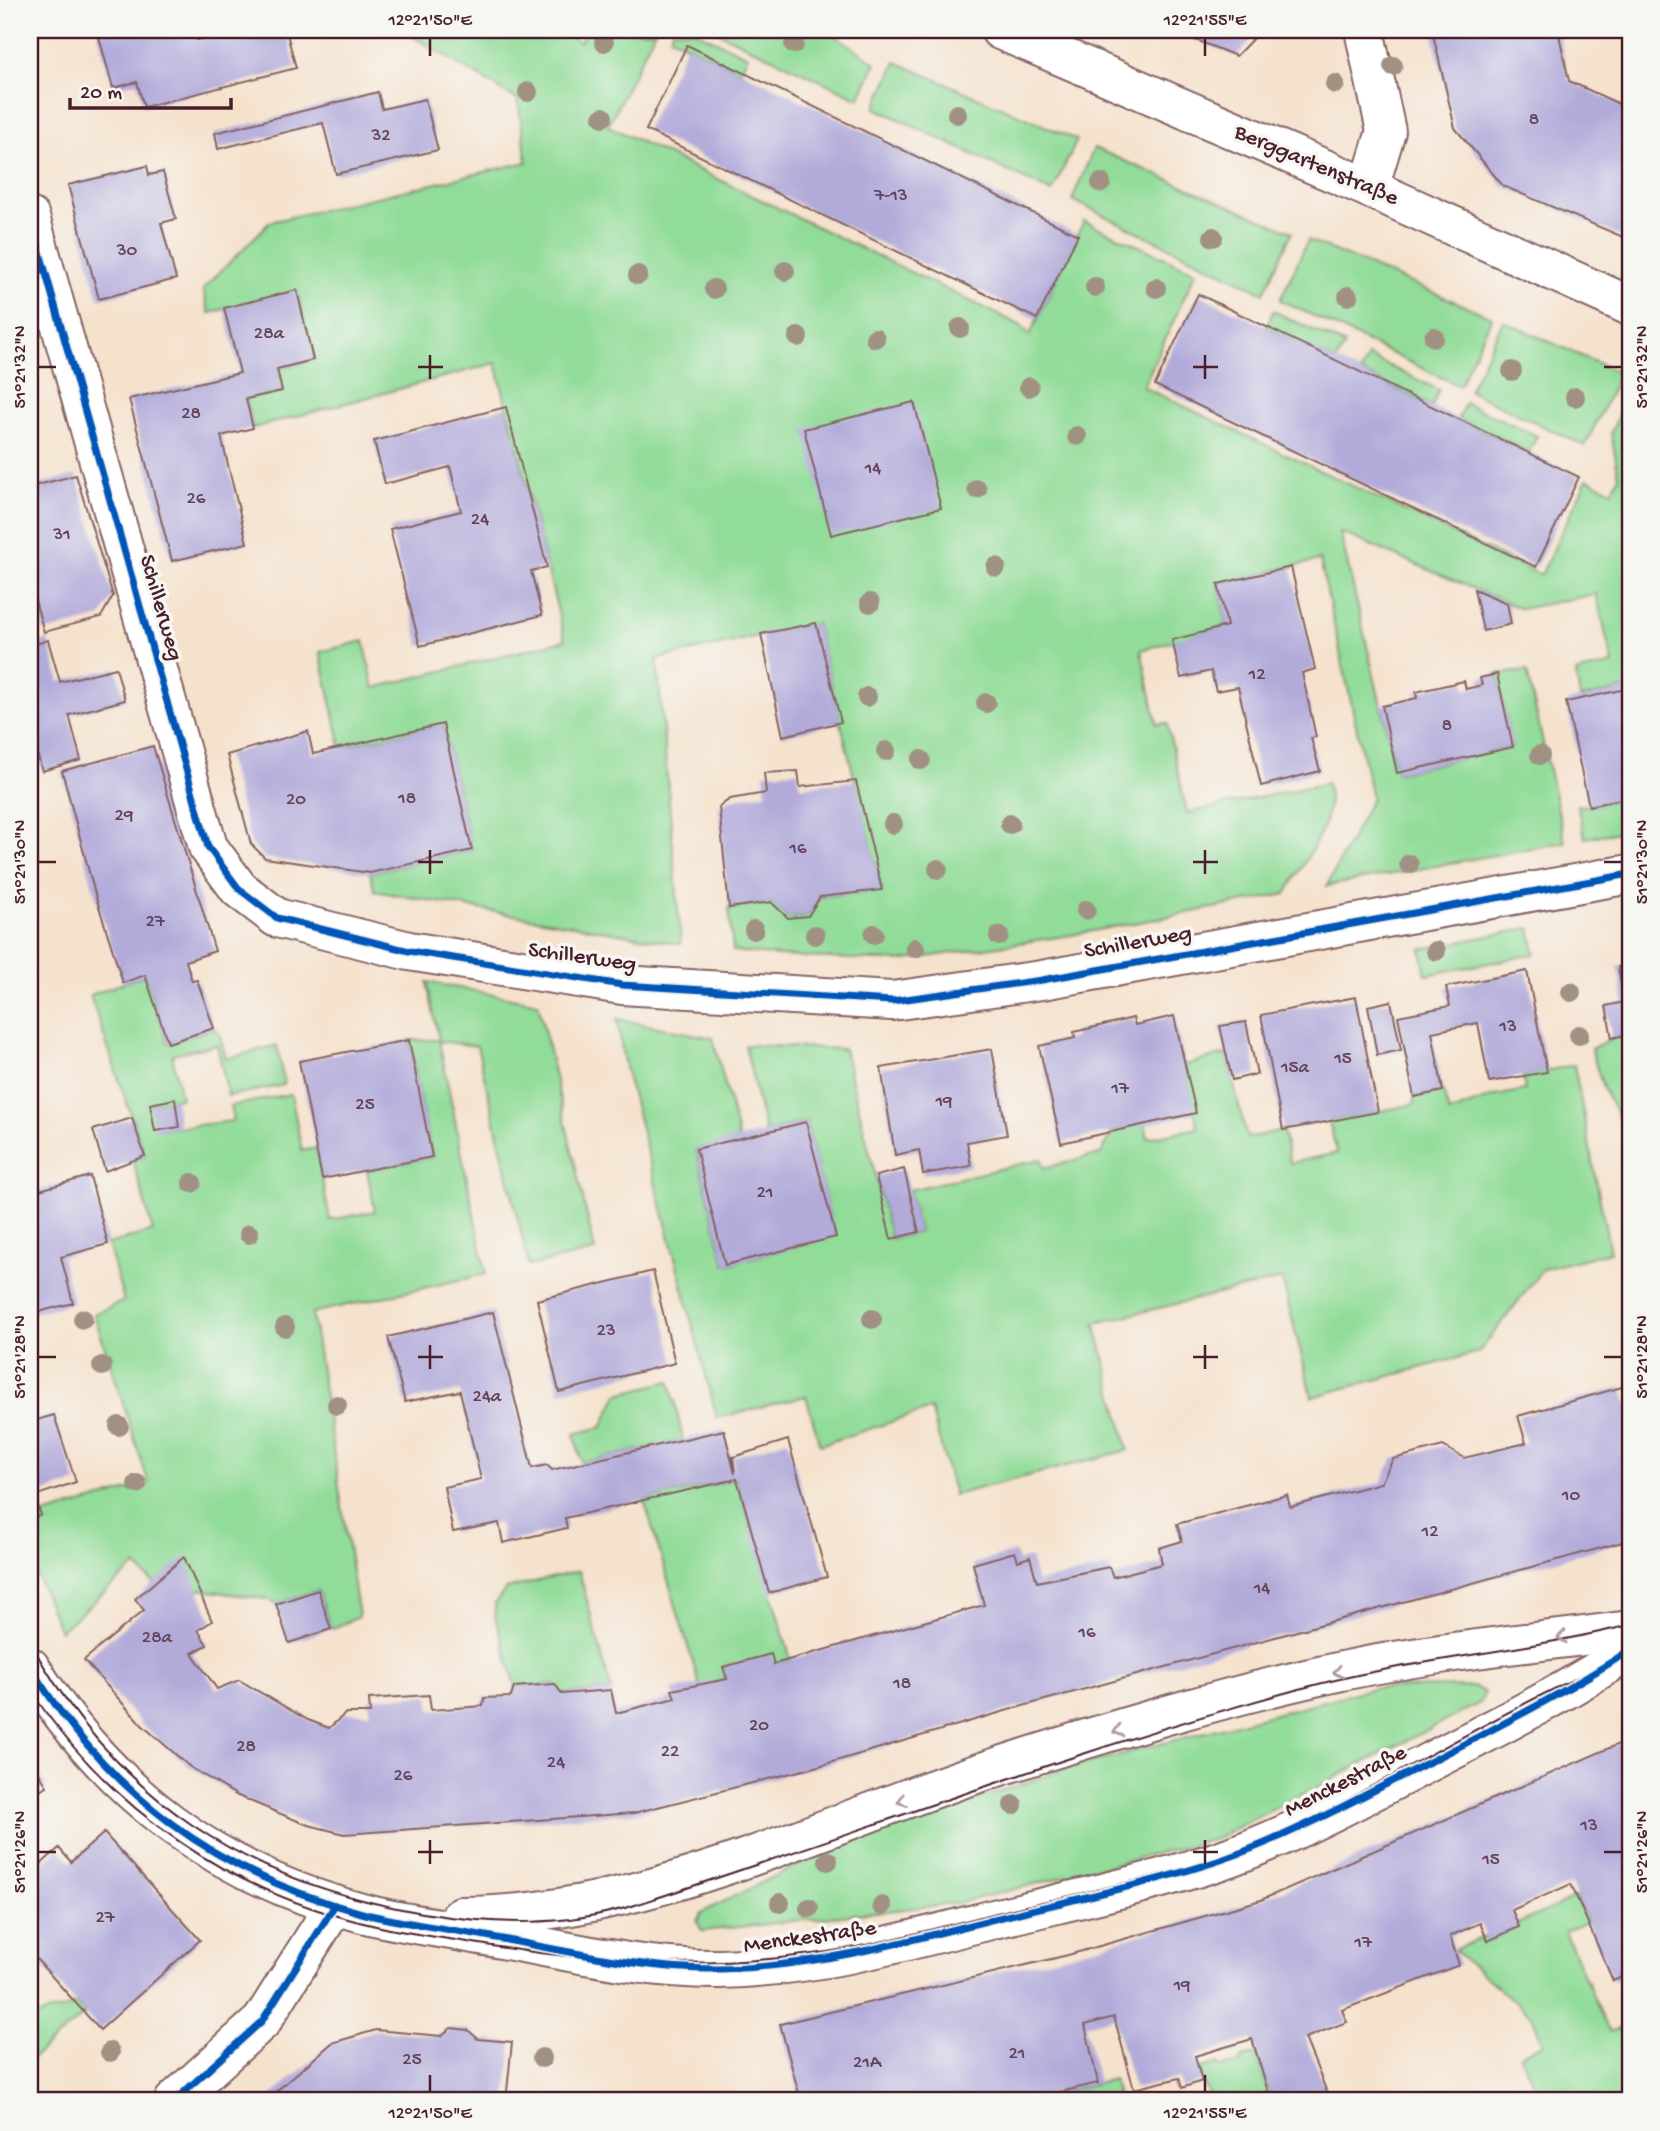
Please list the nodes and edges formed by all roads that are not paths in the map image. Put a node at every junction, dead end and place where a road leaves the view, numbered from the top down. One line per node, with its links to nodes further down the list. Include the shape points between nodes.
1 (1000, 30): 3 (street, Berggartenstraße)
2 (1364, 30): 3 (street, via 1386,131)
3 (1369, 188): 5 (street, Berggartenstraße)
4 (30, 217): 6 (street, Schillerweg, via 208,847 239,889 277,918 409,951 622,985 892,1001 1042,980)
5 (1630, 306)
6 (1630, 873)
7 (1630, 1630): 10 (street, Menckestraße, one-way to 10, via 1496,1645 1282,1685 988,1770 728,1864 596,1902 501,1915)
8 (1630, 1650): 10 (street, Menckestraße, via 1552,1699 1247,1850 1159,1878 868,1951 775,1966 715,1969 584,1954)
9 (30, 1667): 10 (street, Menckestraße, via 93,1753 159,1817 250,1871)
10 (352, 1910): 11 (street, via 262,2021)
11 (174, 2101)

